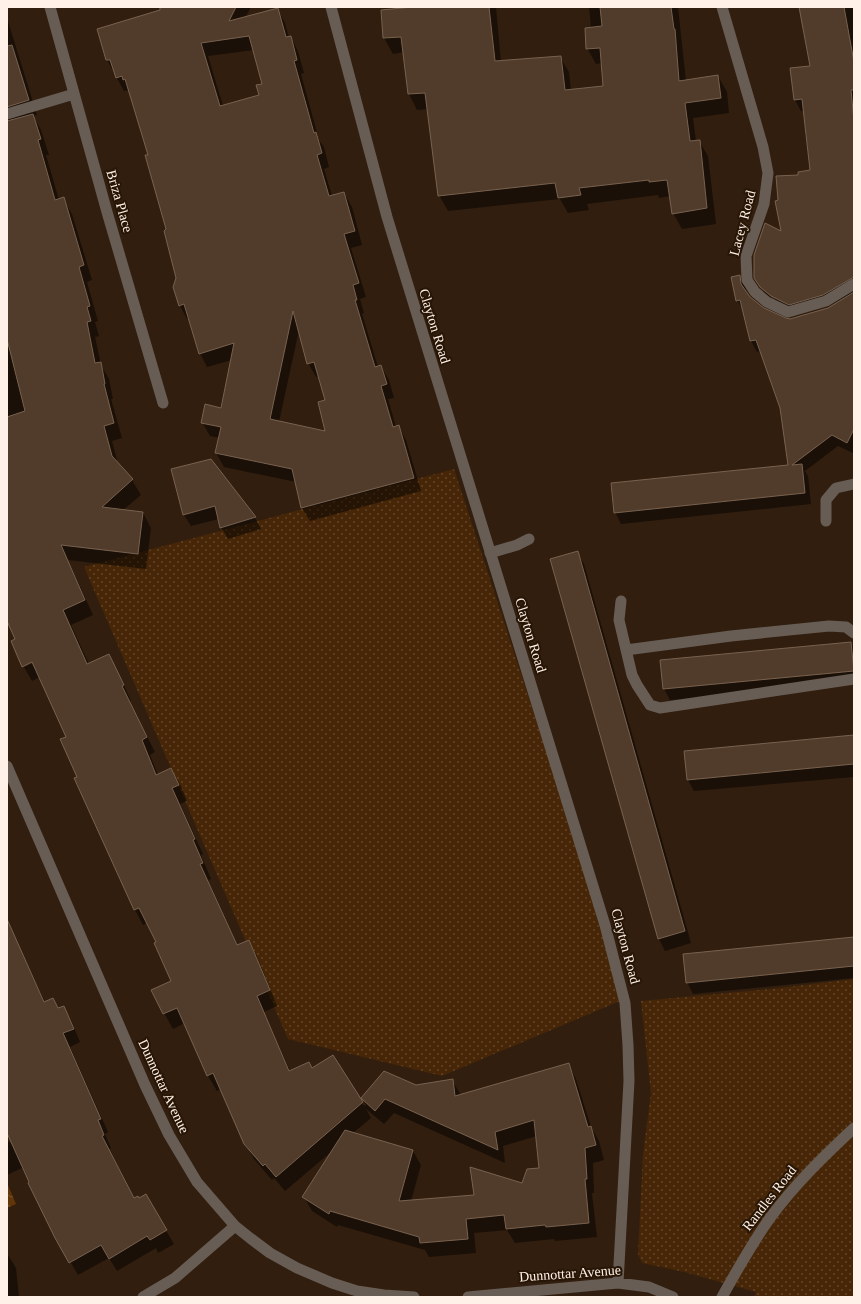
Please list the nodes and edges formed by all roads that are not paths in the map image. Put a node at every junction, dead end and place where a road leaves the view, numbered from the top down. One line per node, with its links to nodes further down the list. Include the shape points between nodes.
1 (50, 7): 4 (street, Briza Place)
2 (332, 7): 11 (street, Clayton Road, via 387,218)
3 (722, 7): 6 (street, Lacey Road, via 763,147 768,173 764,204 746,256 747,280 755,292 767,302 788,312 826,301)
4 (74, 94): 5 (street); 7 (street, Briza Place)
5 (7, 114)
6 (854, 284)
7 (163, 403)
8 (854, 484): 9 (street, via 836,488 826,500)
9 (826, 521)
10 (529, 539): 11 (street)
11 (490, 553): 19 (street, Clayton Road, via 605,924 625,1003 629,1081)
12 (621, 600): 14 (street, via 619,620)
13 (854, 633): 14 (street, via 846,627 829,626)
14 (626, 650): 15 (street, via 637,685 650,705 660,708)
15 (854, 679)
16 (7, 766): 18 (street, Dunnottar Avenue, via 169,1135 197,1182)
17 (854, 1128): 24 (street, Randles Road, via 802,1179 770,1218 753,1242)
18 (235, 1226): 20 (street, via 175,1278); 21 (street, Dunnottar Avenue, via 270,1252 332,1284 357,1291)
19 (618, 1283): 22 (street, Dunnottar Avenue); 23 (street, Dunnottar Avenue, via 649,1287)
20 (143, 1297)
21 (414, 1297)
22 (468, 1297)
23 (673, 1297)
24 (722, 1297)

